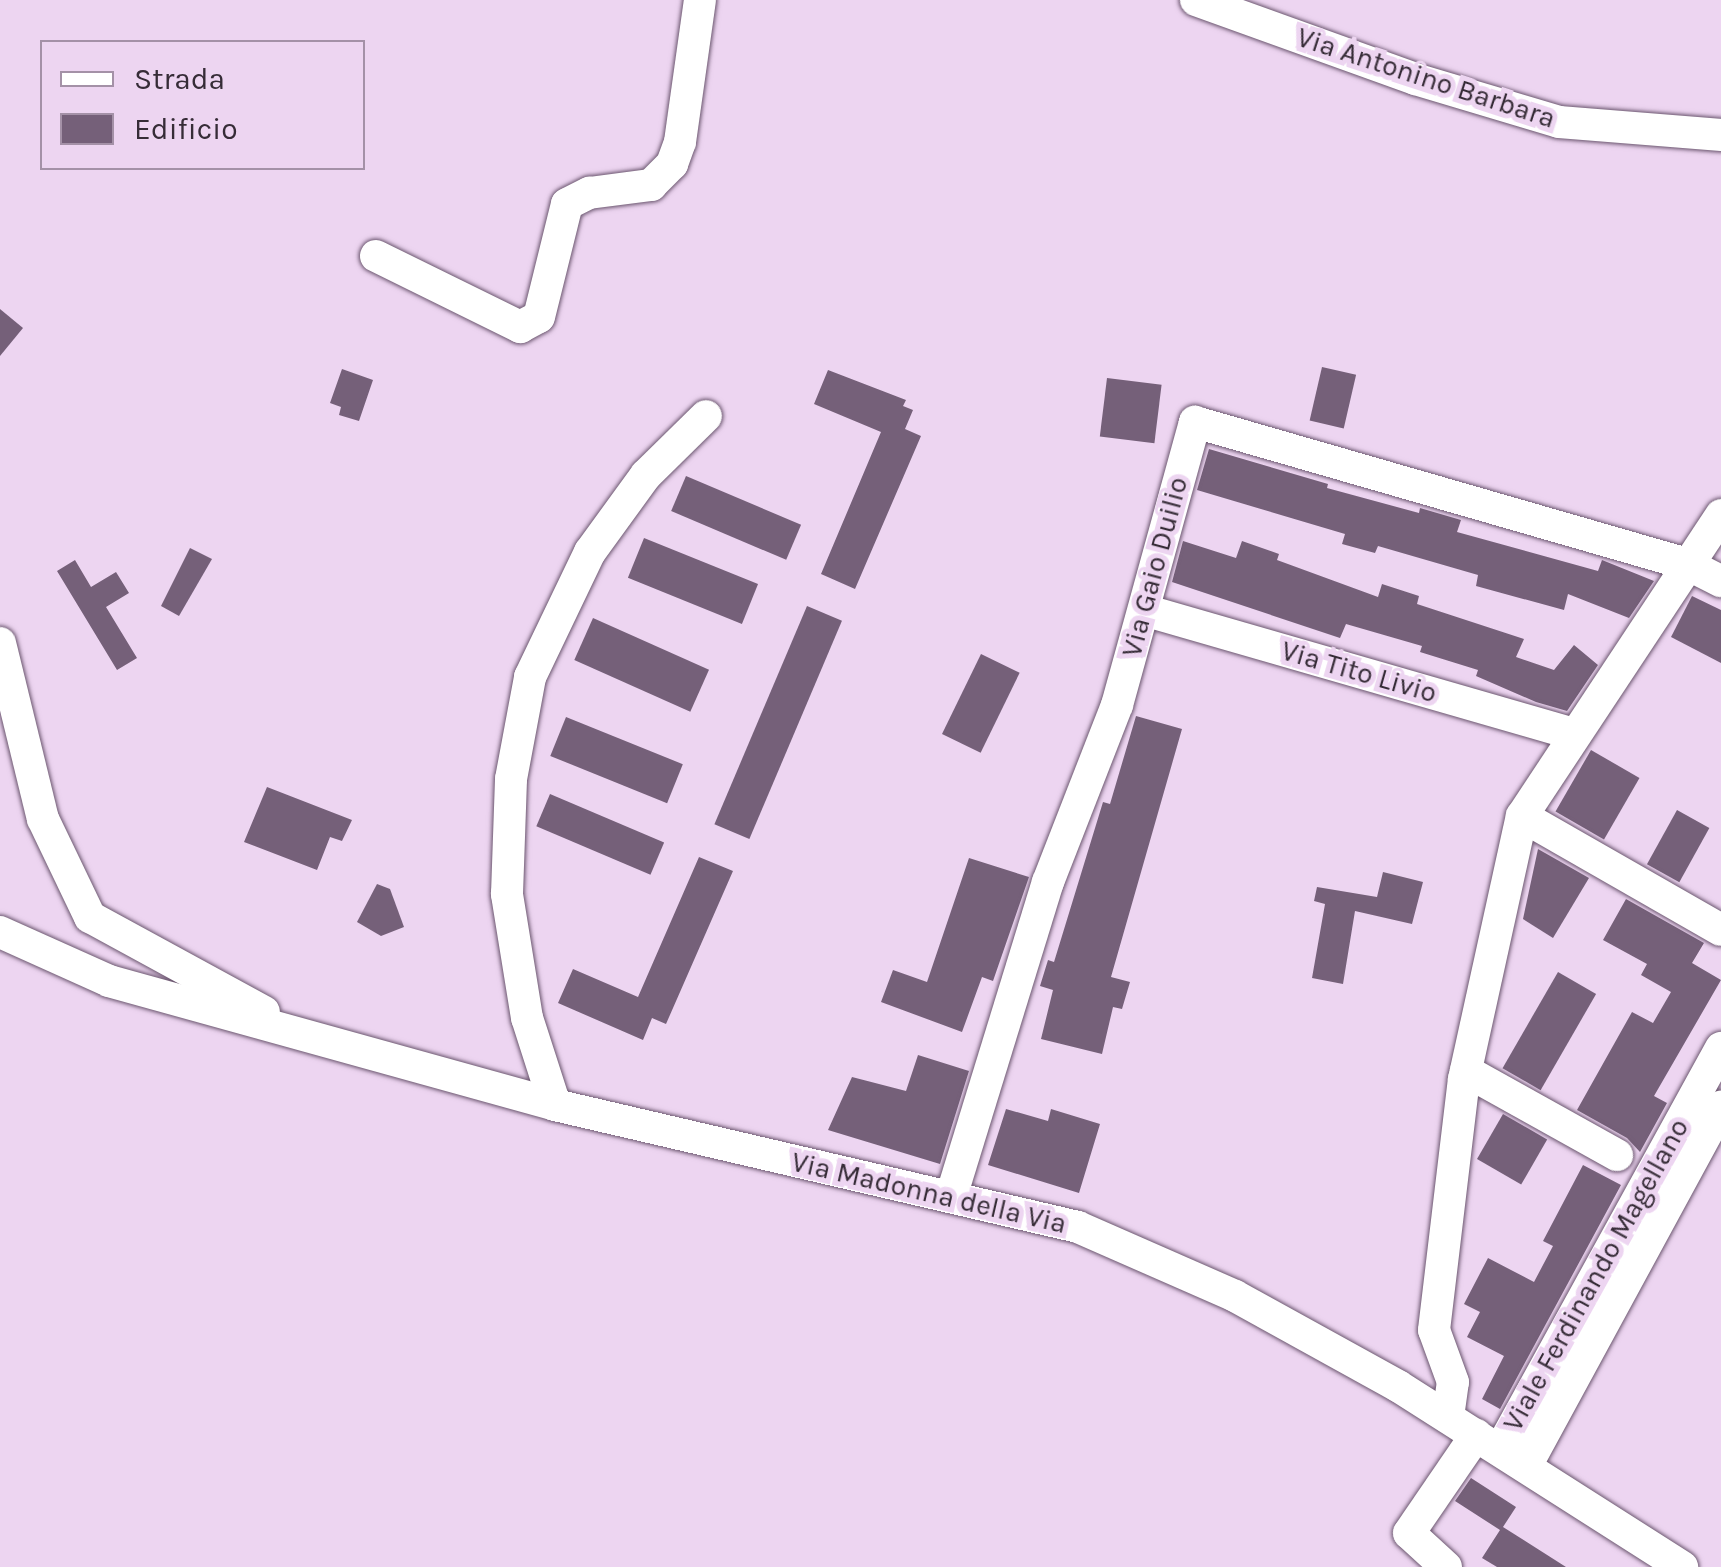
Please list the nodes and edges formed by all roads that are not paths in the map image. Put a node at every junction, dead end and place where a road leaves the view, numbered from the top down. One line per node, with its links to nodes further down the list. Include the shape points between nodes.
1 (700, 0): 4 (street, via 672,164 651,185 589,193 567,204 539,317 520,327)
2 (1196, 0): 3 (street, Via Antonino Barbara, via 1560,122)
3 (1721, 135)
4 (376, 256)
5 (706, 416): 18 (street, via 646,475 590,552 530,676 511,779 507,894 527,1018)
6 (1721, 515): 7 (street)
7 (1688, 564): 8 (street); 9 (street, Via Gaio Duilio, via 1195,422); 11 (street)
8 (1721, 581)
9 (1144, 610): 11 (street, Via Tito Livio); 21 (street, Via Gaio Duilio, via 1117,705 1048,882)
10 (0, 643): 15 (street, via 43,819 90,917 258,1005)
11 (1574, 734): 12 (street)
12 (1522, 816): 13 (street); 17 (street)
13 (1721, 930)
14 (0, 932): 15 (street, Via Madonna della Via, via 109,981)
15 (278, 1026): 18 (street, Via Madonna della Via)
16 (1721, 1048): 23 (street, Viale Ferdinando Magellano)
17 (1466, 1072): 20 (street); 22 (street, via 1434,1330 1452,1382)
18 (555, 1105): 21 (street, Via Madonna della Via)
19 (1721, 1107): 23 (street, Viale Ferdinando Magellano)
20 (1617, 1155)
21 (952, 1197): 22 (street, Via Madonna della Via, via 1078,1227 1235,1296)
22 (1448, 1417): 23 (street, Via Madonna della Via)
23 (1501, 1450): 24 (street, via 1409,1533); 25 (street, Via Madonna della Via)
24 (1446, 1567)
25 (1682, 1567)

